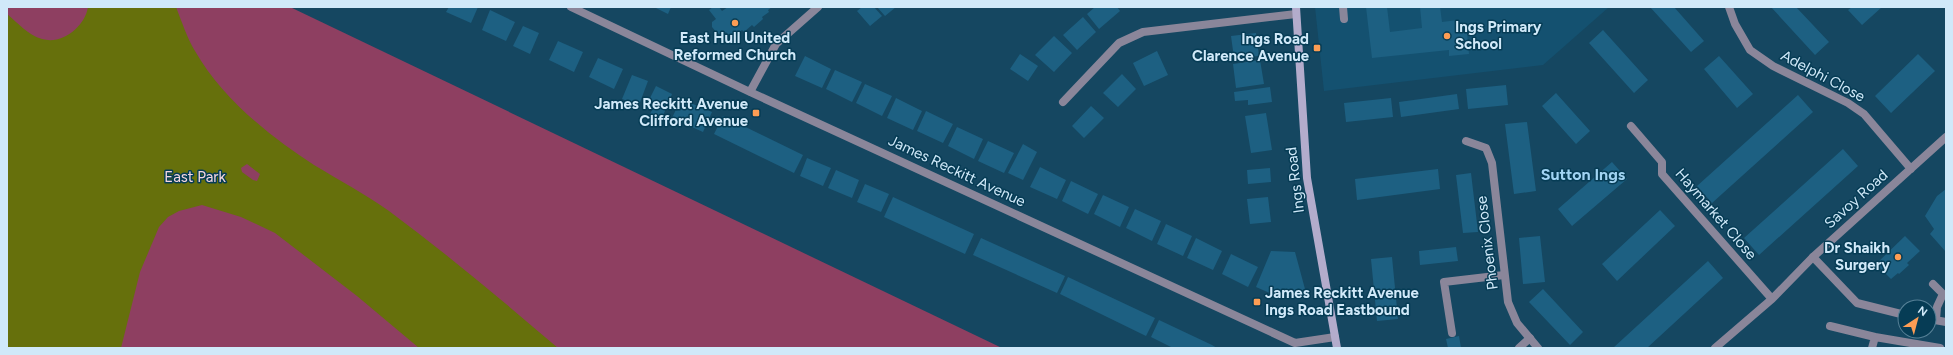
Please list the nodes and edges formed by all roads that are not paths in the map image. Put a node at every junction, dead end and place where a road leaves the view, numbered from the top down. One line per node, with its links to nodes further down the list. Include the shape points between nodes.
1 (571, 7): 7 (street, James Reckitt Avenue)
2 (818, 7): 7 (street, via 776,44)
3 (1343, 7): 6 (street)
4 (1729, 7): 12 (street, Adelphi Close, via 1735,24 1750,50 1772,66 1848,103 1864,114)
5 (1296, 10): 8 (street, via 1143,32 1119,43); 22 (street, Ings Road, via 1307,178)
6 (1344, 19)
7 (750, 92): 22 (street, James Reckitt Avenue, via 1295,343)
8 (1063, 102)
9 (1631, 126): 16 (street, Haymarket Close, via 1662,162 1662,174)
10 (1944, 138): 12 (street, Savoy Road)
11 (1466, 141): 14 (street, Phoenix Close, via 1486,148 1492,163)
12 (1911, 169): 13 (street, Savoy Road)
13 (1813, 257): 16 (street, Savoy Road); 18 (street, via 1857,303)
14 (1504, 275): 20 (street, via 1444,282); 23 (street, Phoenix Close, via 1508,302 1517,323)
15 (1933, 284): 17 (street, via 1943,294)
16 (1772, 299): 27 (street, Savoy Road)
17 (1937, 307)
18 (1897, 313)
19 (1830, 326): 21 (street)
20 (1452, 333)
21 (1874, 336): 28 (street); 29 (street)
22 (1335, 337): 24 (street, Ings Road)
23 (1530, 338): 25 (street); 26 (street, Phoenix Close)
24 (1337, 348)
25 (1519, 348)
26 (1538, 348)
27 (1715, 348)
28 (1872, 348)
29 (1940, 348)

